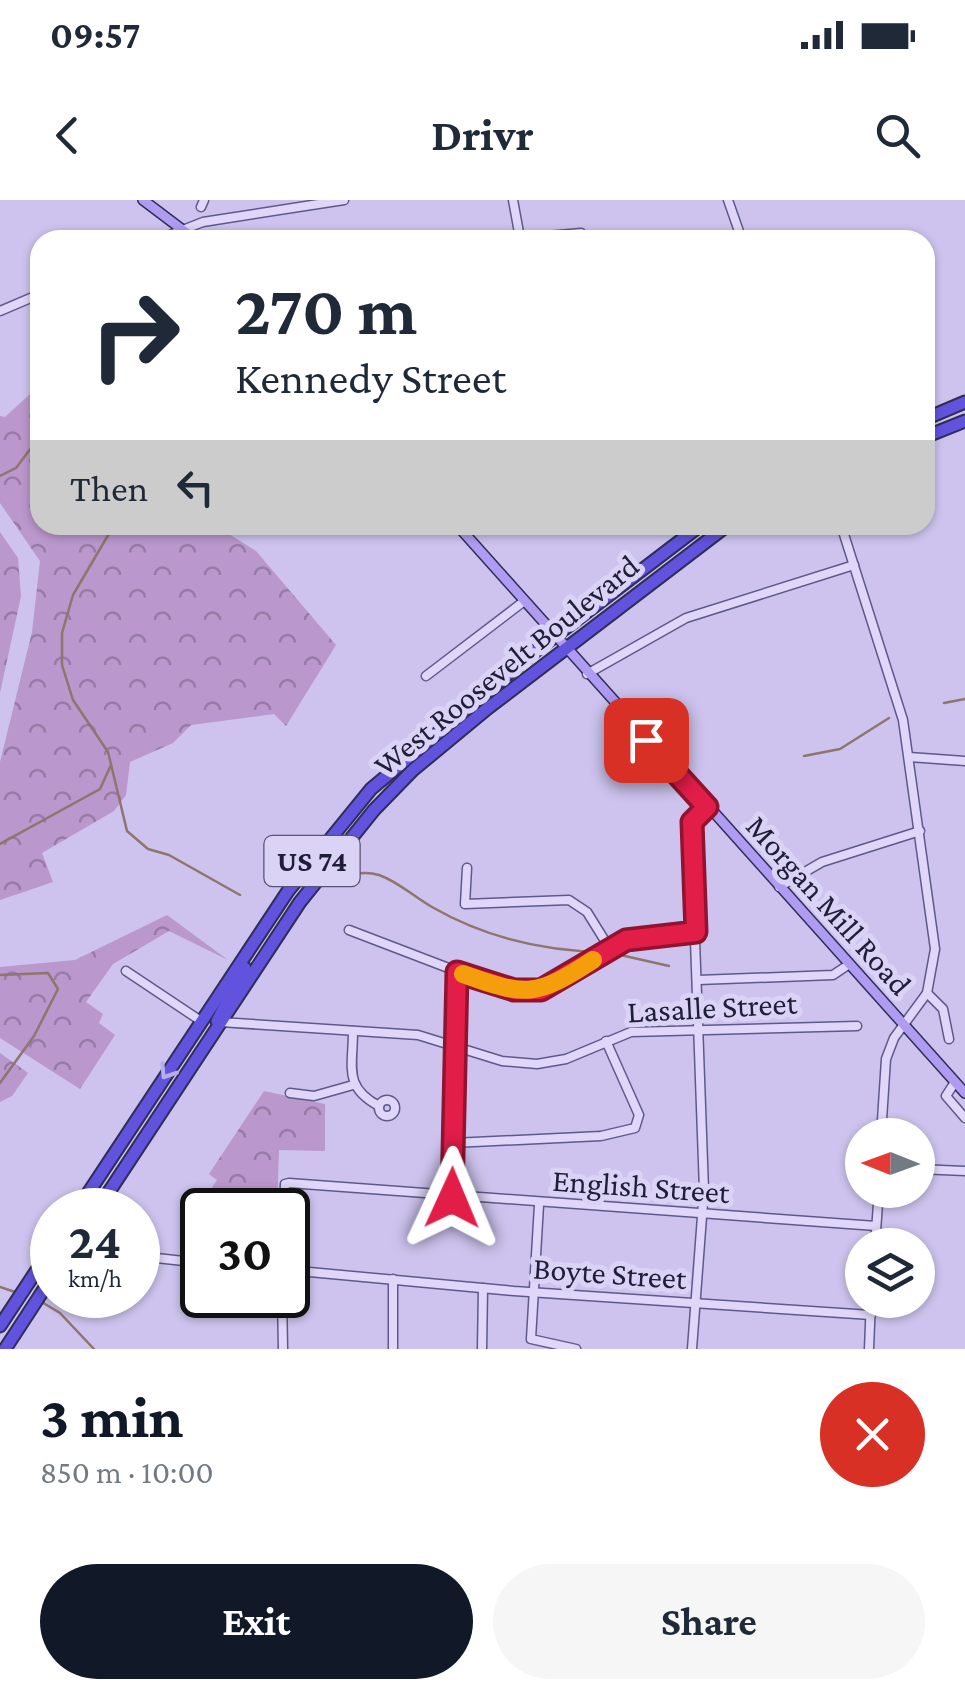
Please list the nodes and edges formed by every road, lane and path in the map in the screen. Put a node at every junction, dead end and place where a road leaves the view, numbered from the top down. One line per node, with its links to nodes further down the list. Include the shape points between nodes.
1 (143, 200): 5 (main road)
2 (344, 200): 5 (street)
3 (513, 200): 8 (street)
4 (728, 200): 9 (street)
5 (183, 227): 6 (street); 7 (main road)
6 (177, 230)
7 (186, 230)
8 (519, 230)
9 (738, 230)
10 (30, 298): 11 (street)
11 (0, 311)
12 (965, 402): 13 (highway)
13 (935, 415)
14 (965, 421): 15 (highway)
15 (935, 433)
16 (466, 535): 21 (main road, Morgan Mill Road)
17 (688, 535): 22 (highway, West Roosevelt Boulevard / US 74)
18 (715, 535): 23 (highway, West Roosevelt Boulevard / US 74)
19 (844, 535): 20 (street)
20 (854, 564): 24 (street, via 686,618); 26 (street, via 899,700)
21 (523, 602): 22 (main road, Morgan Mill Road); 25 (street)
22 (554, 636): 23 (main road, Morgan Mill Road); 31 (highway, West Roosevelt Boulevard / US 74, via 371,788)
23 (565, 648): 24 (main road, Morgan Mill Road); 41 (highway, West Roosevelt Boulevard / US 74, via 374,810)
24 (587, 674): 28 (main road, Morgan Mill Road)
25 (426, 676)
26 (910, 757): 27 (street); 29 (street)
27 (965, 761)
28 (707, 807): 32 (main road, Morgan Mill Road); 35 (street, via 692,822)
29 (920, 831): 32 (street, via 822,862); 42 (street, via 935,958)
30 (467, 868): 36 (street, via 465,904 577,902)
31 (294, 883): 33 (highway, West Roosevelt Boulevard / US 74); 41 (highway, via 296,893)
32 (779, 887): 37 (main road, Morgan Mill Road)
33 (266, 923): 43 (highway, West Roosevelt Boulevard / US 74); 44 (highway, via 217,1014)
34 (349, 930): 39 (street)
35 (696, 932): 36 (street, via 640,936); 40 (street)
36 (610, 949): 39 (street, via 541,990 514,990)
37 (848, 964): 40 (street, via 833,974); 46 (main road, Morgan Mill Road)
38 (126, 970): 43 (street)
39 (457, 972): 51 (street)
40 (698, 980): 47 (street)
41 (246, 983): 44 (highway, West Roosevelt Boulevard / US 74)
42 (927, 993): 46 (street); 49 (street, via 943,1009)
43 (201, 1021): 62 (highway, West Roosevelt Boulevard / US 74, one-way to 62)
44 (220, 1022): 48 (street, Lasalle Street); 63 (highway, West Roosevelt Boulevard / US 74)
45 (856, 1026): 47 (street, Lasalle Street)
46 (905, 1027): 52 (main road, Morgan Mill Road); 57 (street, via 886,1058)
47 (700, 1029): 50 (street, Lasalle Street, via 631,1032); 68 (street)
48 (353, 1030): 51 (street, Lasalle Street, via 418,1035); 53 (street)
49 (948, 1039)
50 (606, 1042): 51 (street, Lasalle Street, via 537,1064); 59 (street, via 639,1115 634,1128 602,1136)
51 (452, 1046): 59 (street)
52 (955, 1082): 55 (main road, Morgan Mill Road); 58 (street, via 946,1096)
53 (353, 1085): 54 (street, via 314,1096); 56 (street)
54 (290, 1093)
55 (965, 1093)
56 (379, 1106)
57 (883, 1118)
58 (965, 1118)
59 (453, 1143): 65 (street)
60 (935, 1170): 61 (street)
61 (965, 1171)
62 (91, 1188)
63 (111, 1188)
64 (284, 1188): 65 (street, English Street)
65 (452, 1198): 66 (street, English Street)
66 (539, 1205): 68 (street, English Street); 74 (street)
67 (877, 1208): 69 (street)
68 (702, 1215): 69 (street, English Street); 75 (street)
69 (876, 1226)
70 (310, 1272): 71 (street, Boyte Street)
71 (393, 1279): 73 (street, Boyte Street); 83 (street)
72 (30, 1280): 80 (highway)
73 (483, 1288): 74 (street, Boyte Street); 84 (street)
74 (532, 1292): 75 (street, Boyte Street); 85 (street, via 531,1338)
75 (696, 1304): 77 (street, Boyte Street); 86 (street)
76 (30, 1310): 81 (highway)
77 (845, 1313)
78 (282, 1318): 82 (street)
79 (870, 1318): 87 (street)
80 (1, 1325)
81 (5, 1349)
82 (282, 1349)
83 (393, 1349)
84 (482, 1349)
85 (576, 1349)
86 (692, 1349)
87 (869, 1349)

